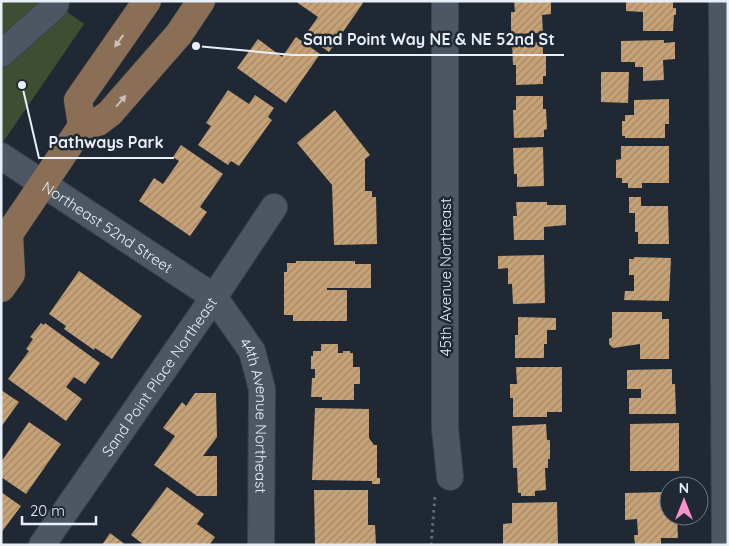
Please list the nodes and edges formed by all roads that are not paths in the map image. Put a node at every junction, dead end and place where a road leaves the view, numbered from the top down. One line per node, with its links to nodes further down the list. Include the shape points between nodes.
1 (56, 1): 6 (street, via 55,6)
2 (148, 1): 7 (main road, one-way to 7, via 78,100)
3 (202, 1): 7 (main road, one-way to 3, via 98,122 110,113)
4 (445, 1): 14 (street, 45th Avenue Northeast, via 445,428)
5 (722, 1): 17 (street)
6 (1, 54)
7 (82, 126): 9 (main road)
8 (1, 156): 9 (street, Northeast 52nd Street)
9 (43, 185): 11 (main road); 13 (street, Northeast 52nd Street)
10 (274, 207): 13 (street, Sand Point Place Northeast)
11 (5, 236): 12 (main road, via 11,274)
12 (1, 288)
13 (214, 297): 15 (street, Sand Point Place Northeast); 16 (street, 44th Avenue Northeast, via 252,351 262,389)
14 (450, 476)
15 (42, 545)
16 (261, 545)
17 (725, 545)

